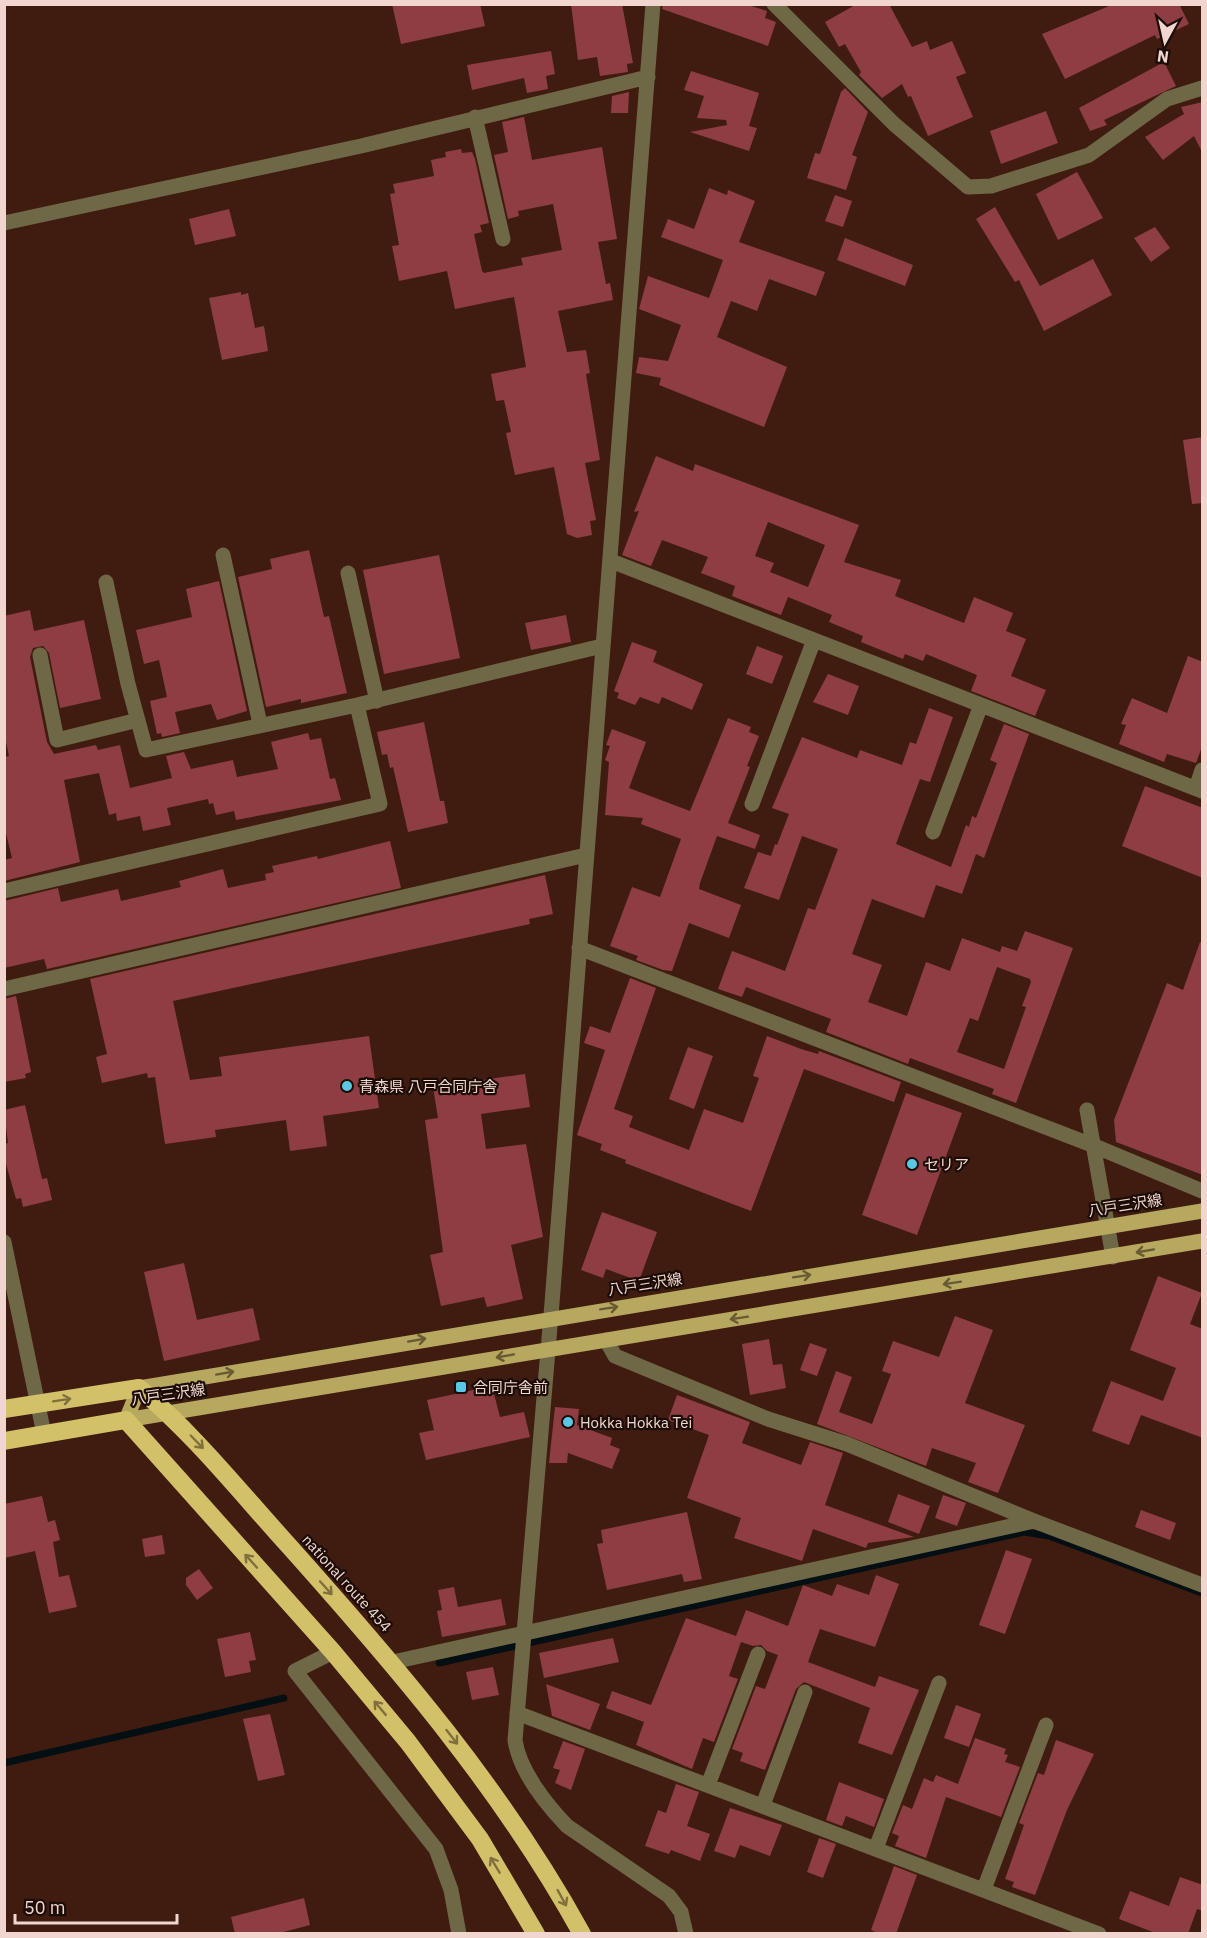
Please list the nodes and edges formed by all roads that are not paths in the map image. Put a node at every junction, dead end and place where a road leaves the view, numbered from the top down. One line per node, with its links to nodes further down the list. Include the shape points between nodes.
1 (653, 4): 3 (street)
2 (774, 4): 4 (street, via 894,124 969,187 991,186 1089,155 1167,99)
3 (648, 77): 5 (street); 9 (street)
4 (1203, 88)
5 (475, 117): 6 (street, via 361,146); 7 (street)
6 (4, 223)
7 (503, 239)
8 (223, 555): 19 (street)
9 (611, 561): 12 (street); 13 (street)
10 (348, 573): 15 (street)
11 (106, 582): 18 (street)
12 (814, 640): 17 (street); 22 (street)
13 (602, 646): 15 (street); 24 (street)
14 (40, 655): 18 (street, via 57,740)
15 (377, 700): 16 (street)
16 (357, 705): 19 (street); 25 (street, via 380,804)
17 (981, 705): 21 (street); 23 (street)
18 (138, 720): 19 (street, via 146,750)
19 (260, 724)
20 (1203, 770): 21 (street)
21 (1199, 789)
22 (752, 804)
23 (933, 832)
24 (586, 855): 26 (street); 27 (street)
25 (4, 891)
26 (579, 948): 29 (street); 36 (street)
27 (4, 989)
28 (1087, 1110): 29 (street)
29 (1092, 1145): 30 (street); 32 (street)
30 (1203, 1191)
31 (1203, 1211): 32 (main road, 八戸三沢線)
32 (1108, 1226): 35 (street); 36 (main road, 八戸三沢線, one-way to 32)
33 (1203, 1241): 35 (main road, 八戸三沢線, one-way to 35)
34 (4, 1242): 40 (street)
35 (1113, 1257): 37 (main road, 八戸三沢線, one-way to 37)
36 (551, 1317): 38 (street); 39 (main road, 八戸三沢線, one-way to 36)
37 (606, 1340): 38 (main road, 八戸三沢線); 46 (street, via 615,1356 768,1419 847,1444)
38 (548, 1349): 42 (main road, 八戸三沢線, one-way to 42); 48 (street)
39 (139, 1388): 40 (highway, one-way to 39); 42 (highway, national route 454); 43 (main road, 八戸三沢線)
40 (38, 1403): 41 (highway); 44 (street)
41 (4, 1409)
42 (169, 1413): 43 (main road, 八戸三沢線); 51 (highway, national route 454, one-way to 51)
43 (126, 1420): 44 (highway); 49 (highway, one-way to 43)
44 (44, 1434): 45 (highway)
45 (4, 1441)
46 (1034, 1521): 47 (street); 48 (street)
47 (1203, 1585)
48 (525, 1633): 51 (street); 54 (street)
49 (333, 1652): 60 (street, via 296,1671 436,1849 451,1890); 61 (highway, one-way to 49, via 480,1839)
50 (758, 1654): 56 (street)
51 (393, 1662): 62 (highway, national route 454, one-way to 62, via 472,1763 558,1890)
52 (939, 1683): 58 (street)
53 (805, 1692): 57 (street)
54 (517, 1713): 56 (street); 63 (street, via 517,1757 556,1814 567,1826 669,1896 681,1912)
55 (1047, 1725): 59 (street)
56 (708, 1785): 57 (street)
57 (763, 1805): 58 (street)
58 (876, 1848): 59 (street)
59 (984, 1889): 64 (street)
60 (459, 1934)
61 (536, 1934)
62 (582, 1934)
63 (686, 1934)
64 (1099, 1934)

